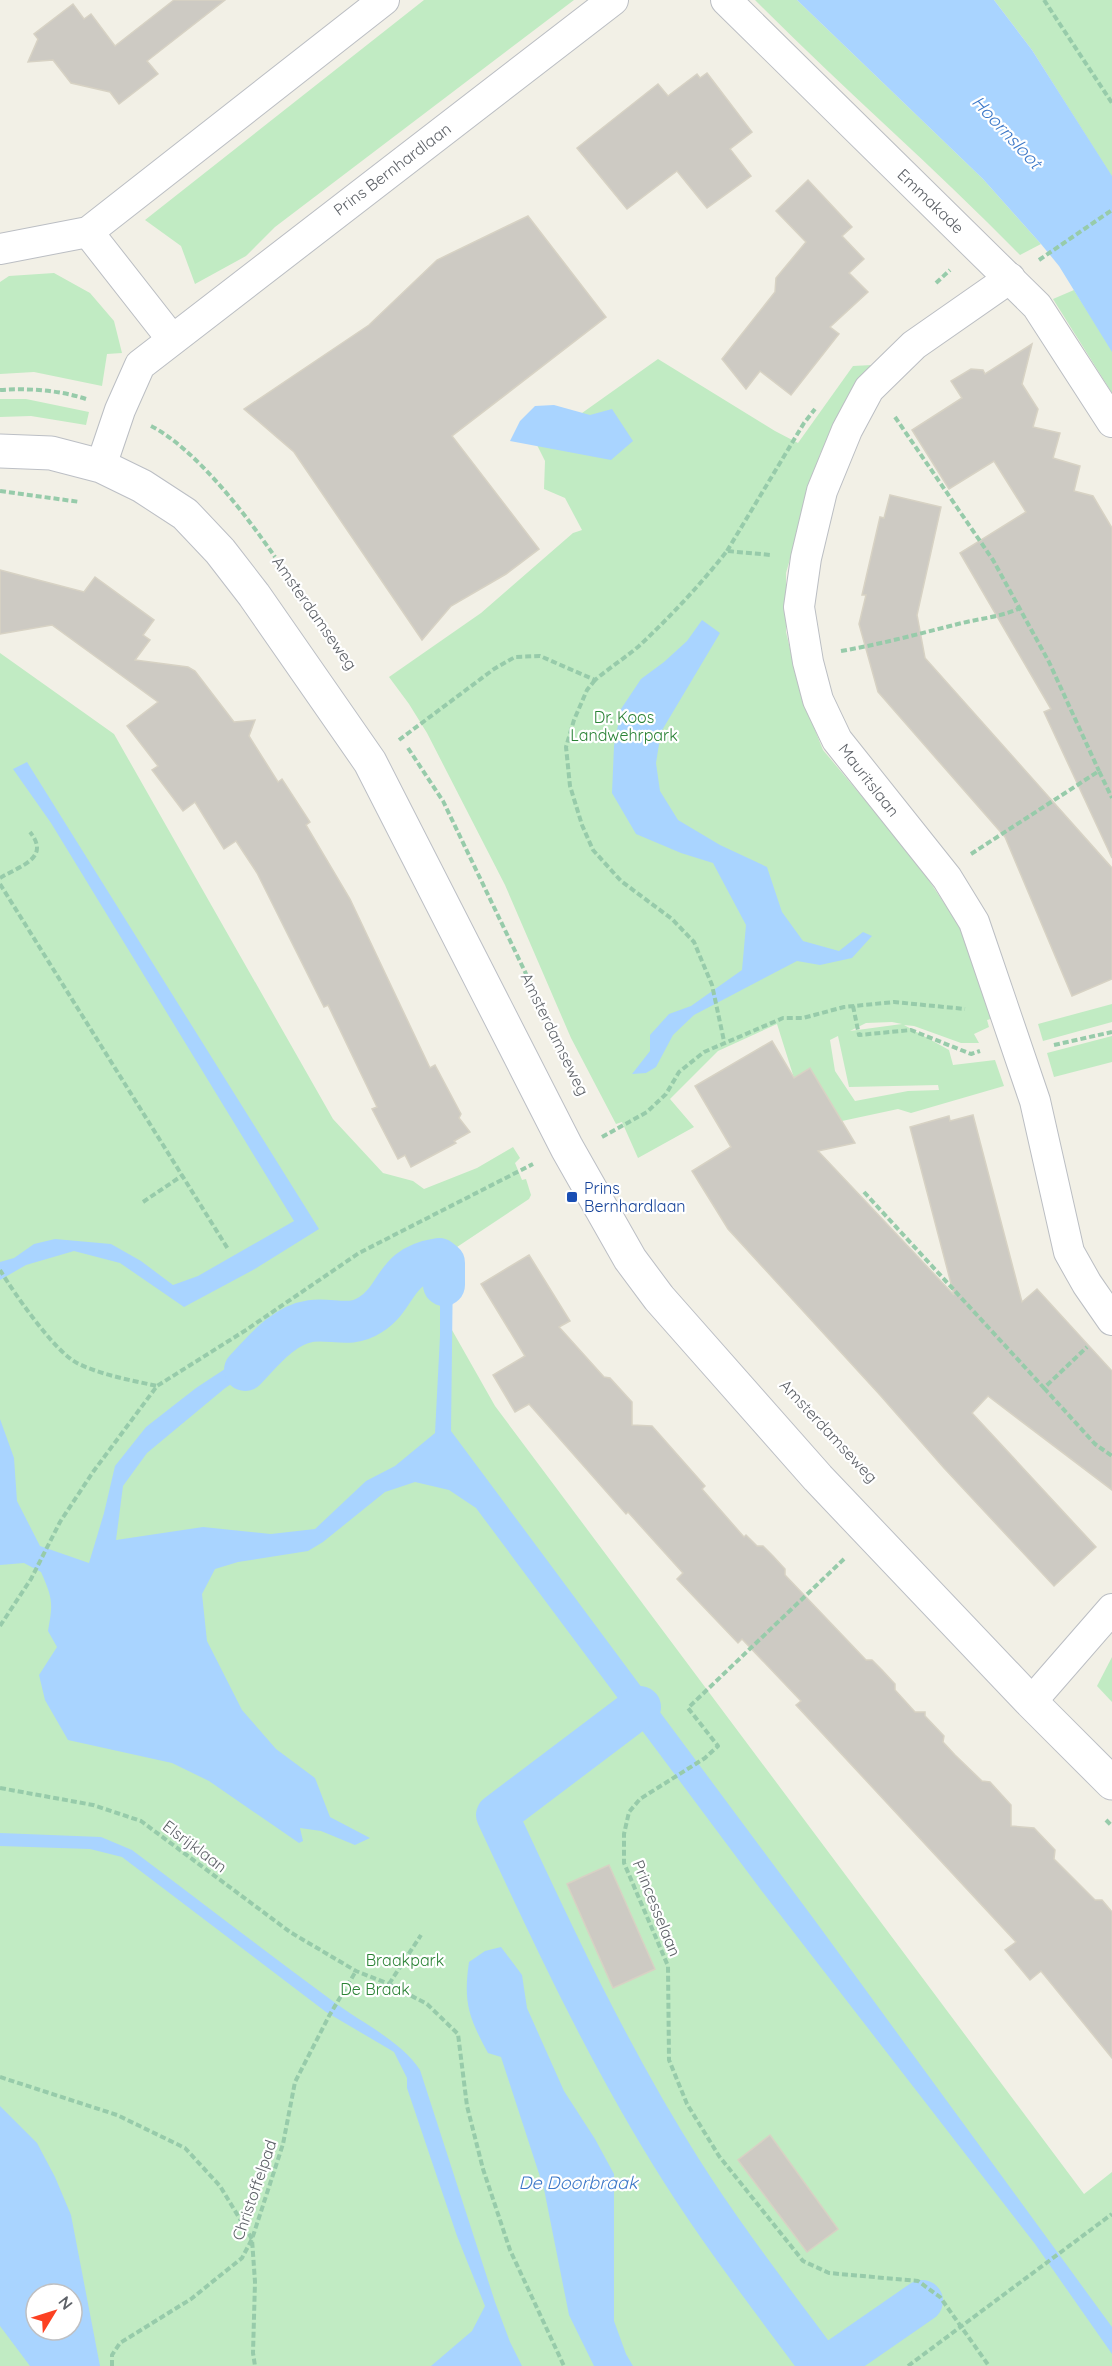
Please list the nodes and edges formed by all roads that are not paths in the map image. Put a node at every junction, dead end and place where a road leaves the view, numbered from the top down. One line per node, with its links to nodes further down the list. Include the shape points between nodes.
1 (384, 0): 4 (street)
2 (613, 0): 7 (street, Prins Bernhardlaan)
3 (726, 0): 6 (street, Emmakade)
4 (88, 232): 5 (street); 7 (street)
5 (0, 249)
6 (1020, 272): 8 (street, Emmakade, via 1037,306); 11 (street, Mauritslaan, via 914,345 873,385 847,430 822,491 799,607 818,700 837,740 943,873 974,922 1035,1101 1069,1252 1087,1284)
7 (171, 339): 10 (street, Prins Bernhardlaan, via 140,365)
8 (1112, 422)
9 (0, 451): 10 (main road, via 51,453)
10 (100, 466): 13 (main road, via 142,486 185,514 220,551 370,762 567,1148 630,1259 659,1298 818,1478)
11 (1103, 1330)
12 (1112, 1609): 13 (street)
13 (1031, 1702): 14 (main road)
14 (1112, 1783)

